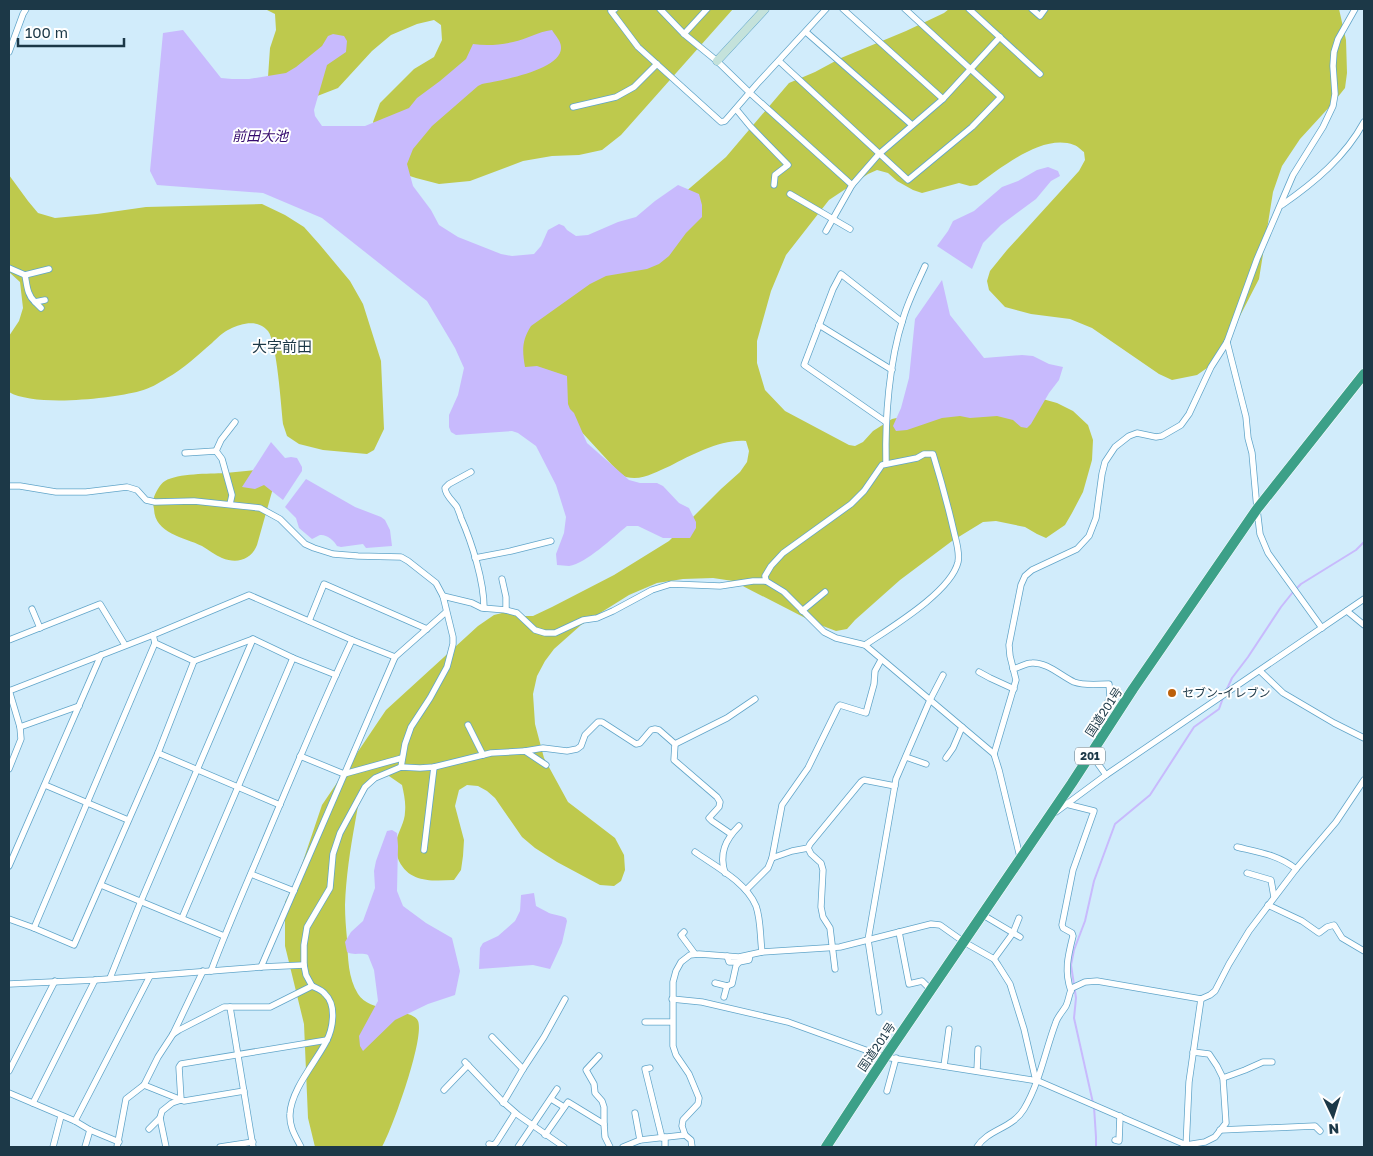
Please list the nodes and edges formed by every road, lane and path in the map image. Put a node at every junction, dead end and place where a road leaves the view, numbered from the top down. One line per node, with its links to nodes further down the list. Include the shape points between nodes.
1 (26, 9): 16 (street)
2 (614, 9): 19 (street, via 611,11 623,28)
3 (660, 9): 14 (street)
4 (706, 9): 14 (street)
5 (765, 9): 17 (street)
6 (826, 9): 13 (street)
7 (843, 9): 23 (street)
8 (905, 9): 20 (street)
9 (969, 9): 15 (street)
10 (1032, 9): 11 (street, via 1040,16)
11 (1045, 9)
12 (1355, 9): 32 (street, via 1334,52 1333,106 1293,175)
13 (806, 32): 18 (street); 27 (street)
14 (684, 34): 17 (street)
15 (1000, 37): 20 (street); 21 (street)
16 (9, 52)
17 (717, 61): 22 (street)
18 (779, 61): 22 (street); 28 (street)
19 (657, 64): 24 (street, via 634,87 616,96); 25 (street, via 721,122 725,122)
20 (971, 68): 23 (street); 28 (street, via 1002,97 972,127 908,180)
21 (1040, 74)
22 (750, 93): 25 (street); 30 (street)
23 (943, 99): 27 (street)
24 (573, 107)
25 (736, 108): 29 (street, via 788,166 775,174)
26 (1364, 122): 32 (street, via 1336,161)
27 (912, 125): 28 (street)
28 (880, 154): 30 (street)
29 (774, 185)
30 (852, 185): 33 (street)
31 (790, 194): 33 (street)
32 (1281, 206): 45 (street)
33 (833, 220): 34 (street); 35 (street)
34 (850, 229)
35 (826, 231)
36 (925, 266): 43 (street)
37 (9, 268): 39 (street)
38 (49, 269): 39 (street)
39 (25, 275): 41 (street)
40 (45, 300): 41 (street)
41 (35, 302): 42 (street)
42 (42, 308)
43 (902, 322): 44 (street, via 841,274); 46 (street)
44 (819, 325): 46 (street); 49 (street, via 804,365)
45 (1226, 342): 56 (street, via 1246,417); 87 (street, via 1181,425 1162,436 1138,433 1115,447 1105,462 1096,518 1089,536 1077,549 1025,576 1009,645)
46 (892, 370): 49 (street)
47 (1364, 374): 56 (highway, 国道201号 / 201)
48 (235, 422): 50 (street)
49 (886, 422): 52 (street)
50 (216, 451): 51 (street); 55 (street, via 222,460 232,495)
51 (185, 453)
52 (886, 463): 60 (street, via 852,504 783,552 765,576); 81 (street, via 933,454 952,521 958,562 943,586)
53 (471, 472): 58 (street, via 449,484 445,492 457,508)
54 (9, 486): 55 (street, via 56,492 127,488 137,490 146,500 154,502)
55 (230, 504): 62 (street, via 260,508 280,518 305,544 314,548 334,554 401,557 436,584)
56 (1257, 509): 73 (street, via 1260,534 1268,552); 97 (highway, 国道201号 / 201)
57 (551, 541): 58 (street)
58 (475, 558): 64 (street)
59 (502, 580): 66 (street)
60 (766, 581): 66 (street, via 720,586 671,584 652,590 614,611 555,633 536,630 517,613); 67 (street, via 784,592)
61 (825, 592): 67 (street)
62 (442, 596): 64 (street); 69 (street)
63 (1364, 599): 68 (street)
64 (484, 608): 66 (street)
65 (32, 609): 72 (street)
66 (506, 610)
67 (802, 611): 81 (street, via 824,632)
68 (1347, 611): 71 (street); 73 (street)
69 (446, 612): 74 (street); 110 (street, via 453,637 447,667 411,727)
70 (309, 621): 74 (street, via 324,584); 75 (street, via 249,595); 78 (street)
71 (1364, 625)
72 (40, 628): 77 (street); 80 (street, via 100,604)
73 (1322, 628): 88 (street)
74 (427, 629): 83 (street)
75 (153, 635): 79 (street); 80 (street)
76 (254, 639): 84 (street); 86 (street); 117 (street)
77 (9, 640)
78 (352, 640): 83 (street); 90 (street)
79 (155, 643): 86 (street); 124 (street)
80 (125, 645): 82 (street)
81 (865, 645): 85 (street)
82 (101, 655): 93 (street); 96 (street)
83 (395, 657): 118 (street)
84 (293, 658): 90 (street); 123 (street)
85 (881, 660): 95 (street); 135 (street, via 875,671 866,712 838,707 808,768 782,805)
86 (194, 661): 104 (street)
87 (1014, 668): 92 (street); 97 (street, via 1037,663 1074,682 1109,684 1110,696 1102,719)
88 (1260, 671): 101 (street, via 1283,693); 119 (street)
89 (979, 672): 92 (street)
90 (336, 675): 108 (street)
91 (943, 675): 95 (street)
92 (1014, 689): 105 (street)
93 (9, 690): 99 (street)
94 (755, 699): 102 (street)
95 (930, 700): 100 (street); 109 (street)
96 (79, 706): 99 (street); 121 (street)
97 (1111, 724): 106 (highway, 国道201号 / 201)
98 (468, 725): 107 (street)
99 (20, 727): 116 (street, via 21,738)
100 (962, 727): 105 (street); 111 (street)
101 (1364, 738)
102 (675, 744): 103 (street, via 655,729 636,744 598,722 577,749); 130 (street, via 674,760 720,802 709,818)
103 (525, 751): 107 (street); 113 (street)
104 (158, 753): 117 (street); 128 (street)
105 (994, 754): 136 (street)
106 (1091, 754): 119 (street); 127 (highway, 国道201号 / 201)
107 (482, 755): 115 (street)
108 (300, 756): 118 (street); 126 (street)
109 (906, 757): 112 (street); 122 (street)
110 (402, 758): 114 (street); 118 (street)
111 (946, 758)
112 (926, 764)
113 (546, 765)
114 (401, 767): 115 (street); 168 (street, via 375,778 366,787 340,833 333,854 330,888 307,926)
115 (434, 767): 133 (street)
116 (9, 769)
117 (197, 770): 123 (street); 146 (street)
118 (344, 774): 144 (street)
119 (1106, 775): 125 (street)
120 (1364, 780): 138 (street, via 1336,822)
121 (45, 785): 124 (street); 137 (street)
122 (895, 786): 132 (street, via 868,780 860,782); 158 (street)
123 (238, 787): 126 (street); 149 (street)
124 (87, 804): 128 (street); 152 (street)
125 (1066, 804): 127 (street); 181 (street, via 1094,810 1073,870 1062,925 1073,936 1067,975)
126 (280, 805): 141 (street)
127 (1048, 818): 136 (highway, 国道201号 / 201)
128 (128, 820): 142 (street)
129 (738, 826): 130 (street)
130 (731, 834): 139 (street, via 722,854)
131 (1237, 847): 138 (street, via 1277,857)
132 (808, 848): 135 (street); 160 (street, via 823,870 821,907 830,928)
133 (424, 850)
134 (695, 852): 139 (street)
135 (772, 858): 143 (street, via 768,868)
136 (1021, 860): 148 (highway, 国道201号 / 201)
137 (9, 866)
138 (1296, 868): 145 (street)
139 (725, 873): 143 (street)
140 (1247, 873): 145 (street, via 1271,880)
141 (251, 874): 144 (street); 156 (street)
142 (101, 885): 146 (street); 152 (street, via 74,945)
143 (746, 890): 162 (street, via 756,905)
144 (294, 891): 169 (street)
145 (1274, 898): 147 (street)
146 (141, 901): 149 (street); 174 (street)
147 (1268, 905): 161 (street, via 1319,933 1334,925 1342,938); 186 (street, via 1228,964 1215,991)
148 (983, 915): 155 (street); 159 (highway, 国道201号 / 201)
149 (182, 918): 156 (street)
150 (1019, 918): 155 (street)
151 (9, 919): 152 (street)
152 (34, 928)
153 (684, 932): 163 (street, via 681,935)
154 (899, 932): 158 (street); 159 (street, via 930,924 940,926); 182 (street, via 909,984 922,981)
155 (1013, 933): 157 (street); 166 (street)
156 (224, 936): 172 (street)
157 (1020, 937)
158 (868, 940): 160 (street); 188 (street)
159 (964, 942): 166 (street); 182 (highway, 国道201号 / 201)
160 (832, 948): 162 (street); 170 (street)
161 (1364, 951)
162 (762, 952): 164 (street)
163 (695, 954): 165 (street); 185 (street, via 681,962 676,971)
164 (750, 955): 165 (street); 167 (street, via 749,960)
165 (727, 956): 167 (street, via 729,962)
166 (994, 959): 207 (street, via 1010,984)
167 (739, 962): 180 (street, via 732,984)
168 (304, 965): 169 (street); 179 (street)
169 (261, 967): 172 (street)
170 (835, 968)
171 (203, 971): 172 (street); 173 (street); 192 (street)
172 (210, 971)
173 (150, 976): 174 (street); 224 (street)
174 (110, 978): 175 (street)
175 (95, 980): 176 (street); 216 (street)
176 (55, 982): 177 (street); 204 (street)
177 (9, 984)
178 (716, 984): 180 (street)
179 (312, 986): 187 (street, via 270,1007); 194 (street, via 325,993 331,1003 333,1014)
180 (727, 986): 183 (street)
181 (1074, 988): 186 (street, via 1085,982 1097,982); 207 (street, via 1056,1020)
182 (931, 990): 199 (highway, 国道201号 / 201)
183 (724, 997)
184 (565, 999): 202 (street)
185 (672, 999): 190 (street); 199 (street, via 702,1002 788,1022)
186 (1201, 999): 196 (street)
187 (230, 1007): 192 (street, via 224,1007); 197 (street)
188 (879, 1012)
189 (644, 1022): 190 (street)
190 (672, 1022): 232 (street, via 676,1055 699,1098 698,1104 683,1120)
191 (949, 1029): 201 (street)
192 (173, 1034): 208 (street)
193 (492, 1037): 202 (street)
194 (328, 1040): 197 (street); 244 (street, via 296,1092 290,1114 291,1127)
195 (978, 1049): 205 (street)
196 (1193, 1052): 206 (street, via 1208,1054); 239 (street)
197 (239, 1054): 211 (street); 215 (street, via 181,1064)
198 (599, 1056): 225 (street, via 586,1070 595,1093 602,1101)
199 (891, 1058): 201 (street); 212 (street); 251 (highway, 国道201号 / 201)
200 (1272, 1062): 206 (street, via 1263,1062)
201 (944, 1066): 205 (street)
202 (523, 1069): 217 (street)
203 (644, 1069): 233 (street)
204 (9, 1071)
205 (978, 1071): 207 (street)
206 (1223, 1078): 229 (street, via 1226,1122)
207 (1037, 1081): 222 (street); 252 (street, via 1017,1118 981,1140)
208 (144, 1085): 215 (street); 236 (street, via 126,1099)
209 (557, 1089): 214 (street)
210 (444, 1090): 217 (street, via 466,1063)
211 (244, 1091): 215 (street); 238 (street)
212 (887, 1091)
213 (9, 1093): 216 (street)
214 (551, 1099): 218 (street); 226 (street)
215 (181, 1100): 223 (street, via 162,1111)
216 (33, 1103): 221 (street)
217 (503, 1103): 219 (street)
218 (564, 1107): 225 (street, via 568,1102); 231 (street)
219 (515, 1113): 226 (street); 237 (street, via 496,1143 493,1146)
220 (635, 1113): 234 (street)
221 (61, 1116): 224 (street); 240 (street)
222 (1120, 1116): 235 (street, via 1119,1141); 239 (street)
223 (160, 1118): 227 (street); 242 (street)
224 (75, 1121): 228 (street)
225 (604, 1124): 247 (street)
226 (532, 1126): 231 (street); 245 (street)
227 (149, 1128)
228 (90, 1130): 236 (street); 241 (street)
229 (1220, 1130): 230 (street, via 1315,1126); 239 (street, via 1215,1137)
230 (1320, 1131)
231 (545, 1135): 246 (street)
232 (685, 1135): 233 (street); 250 (street, via 691,1140)
233 (663, 1137): 234 (street); 249 (street)
234 (640, 1140): 248 (street)
235 (1115, 1140)
236 (118, 1144)
237 (489, 1144)
238 (253, 1145): 243 (street)
239 (1186, 1146)
240 (53, 1147)
241 (85, 1147)
242 (166, 1147)
243 (220, 1147)
244 (301, 1147)
245 (518, 1147)
246 (564, 1147)
247 (610, 1147)
248 (623, 1147)
249 (665, 1147)
250 (692, 1147)
251 (826, 1147)
252 (977, 1147)

